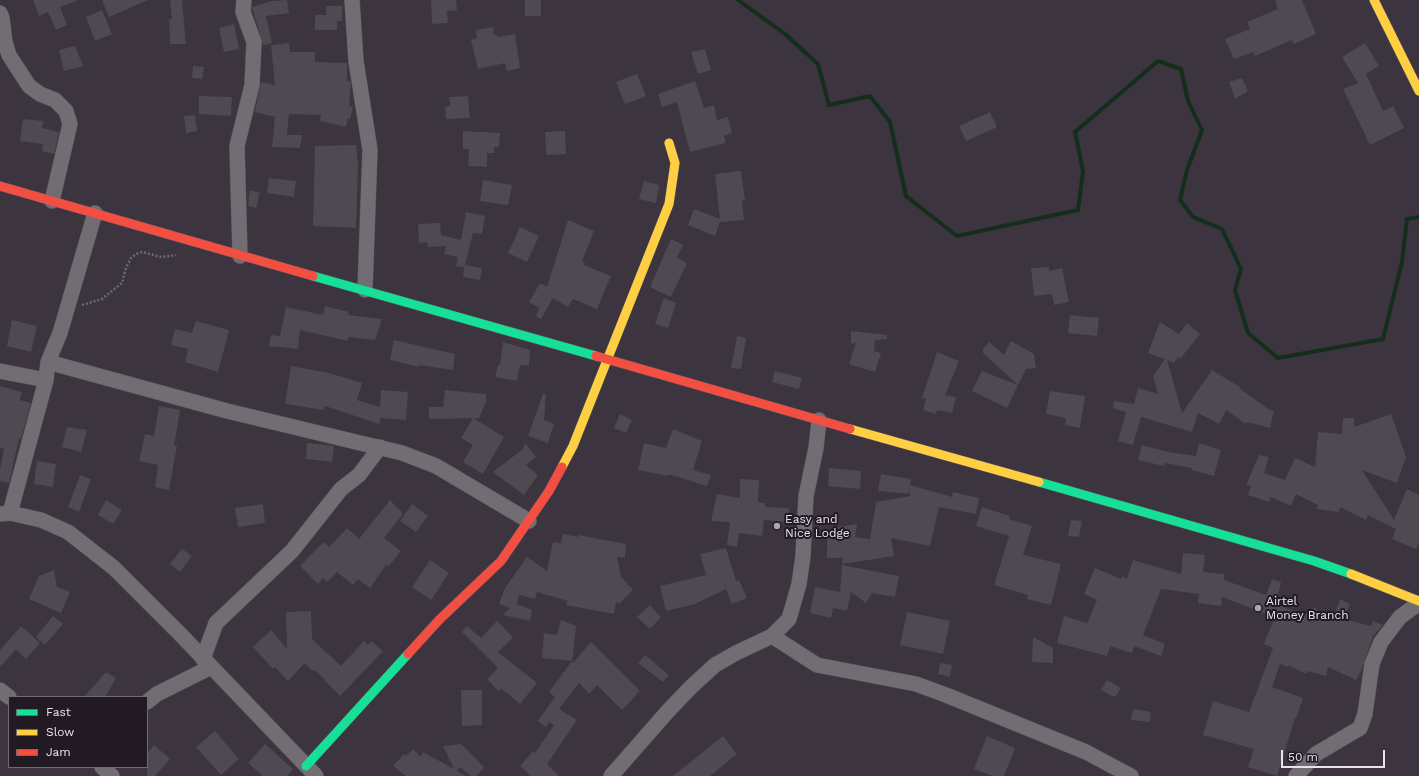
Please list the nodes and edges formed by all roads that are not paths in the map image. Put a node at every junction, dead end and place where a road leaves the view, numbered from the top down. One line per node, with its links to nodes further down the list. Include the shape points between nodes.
1 (244, 0): 10 (street, via 244,12 254,42 252,86 237,146)
2 (352, 0): 11 (street, via 356,61 370,150)
3 (1374, 0): 5 (main road)
4 (0, 13): 8 (street, via 5,42 12,60 29,86 55,100 66,111 70,124)
5 (1419, 91)
6 (669, 143): 12 (main road, via 675,163 669,204)
7 (0, 186): 8 (main road)
8 (52, 201): 9 (main road)
9 (95, 213): 10 (main road); 13 (street, via 60,333)
10 (240, 256): 11 (main road)
11 (365, 290): 12 (main road)
12 (607, 359): 16 (main road); 19 (main road, via 573,446)
13 (48, 362): 15 (street); 17 (street, via 227,411)
14 (0, 371): 15 (street)
15 (46, 380): 18 (street)
16 (819, 420): 20 (main road, via 1314,561 1374,582); 21 (street, via 806,496 803,556 795,604 789,619)
17 (380, 447): 19 (street, via 436,466); 22 (street, via 359,475 341,489 292,552 216,623)
18 (5, 514): 22 (street, via 41,520 68,532 114,568)
19 (529, 521): 25 (main road, via 501,561 439,620)
20 (1419, 602): 29 (street, via 1400,617 1381,642 1372,664 1365,714 1360,728 1316,754)
21 (772, 636): 26 (street, via 716,665 691,687); 28 (street, via 817,665 916,684 1086,752)
22 (207, 663): 23 (street); 25 (street)
23 (148, 701)
24 (103, 768): 27 (street)
25 (311, 771)
26 (619, 773)
27 (112, 776)
28 (1131, 776)
29 (1296, 776)

